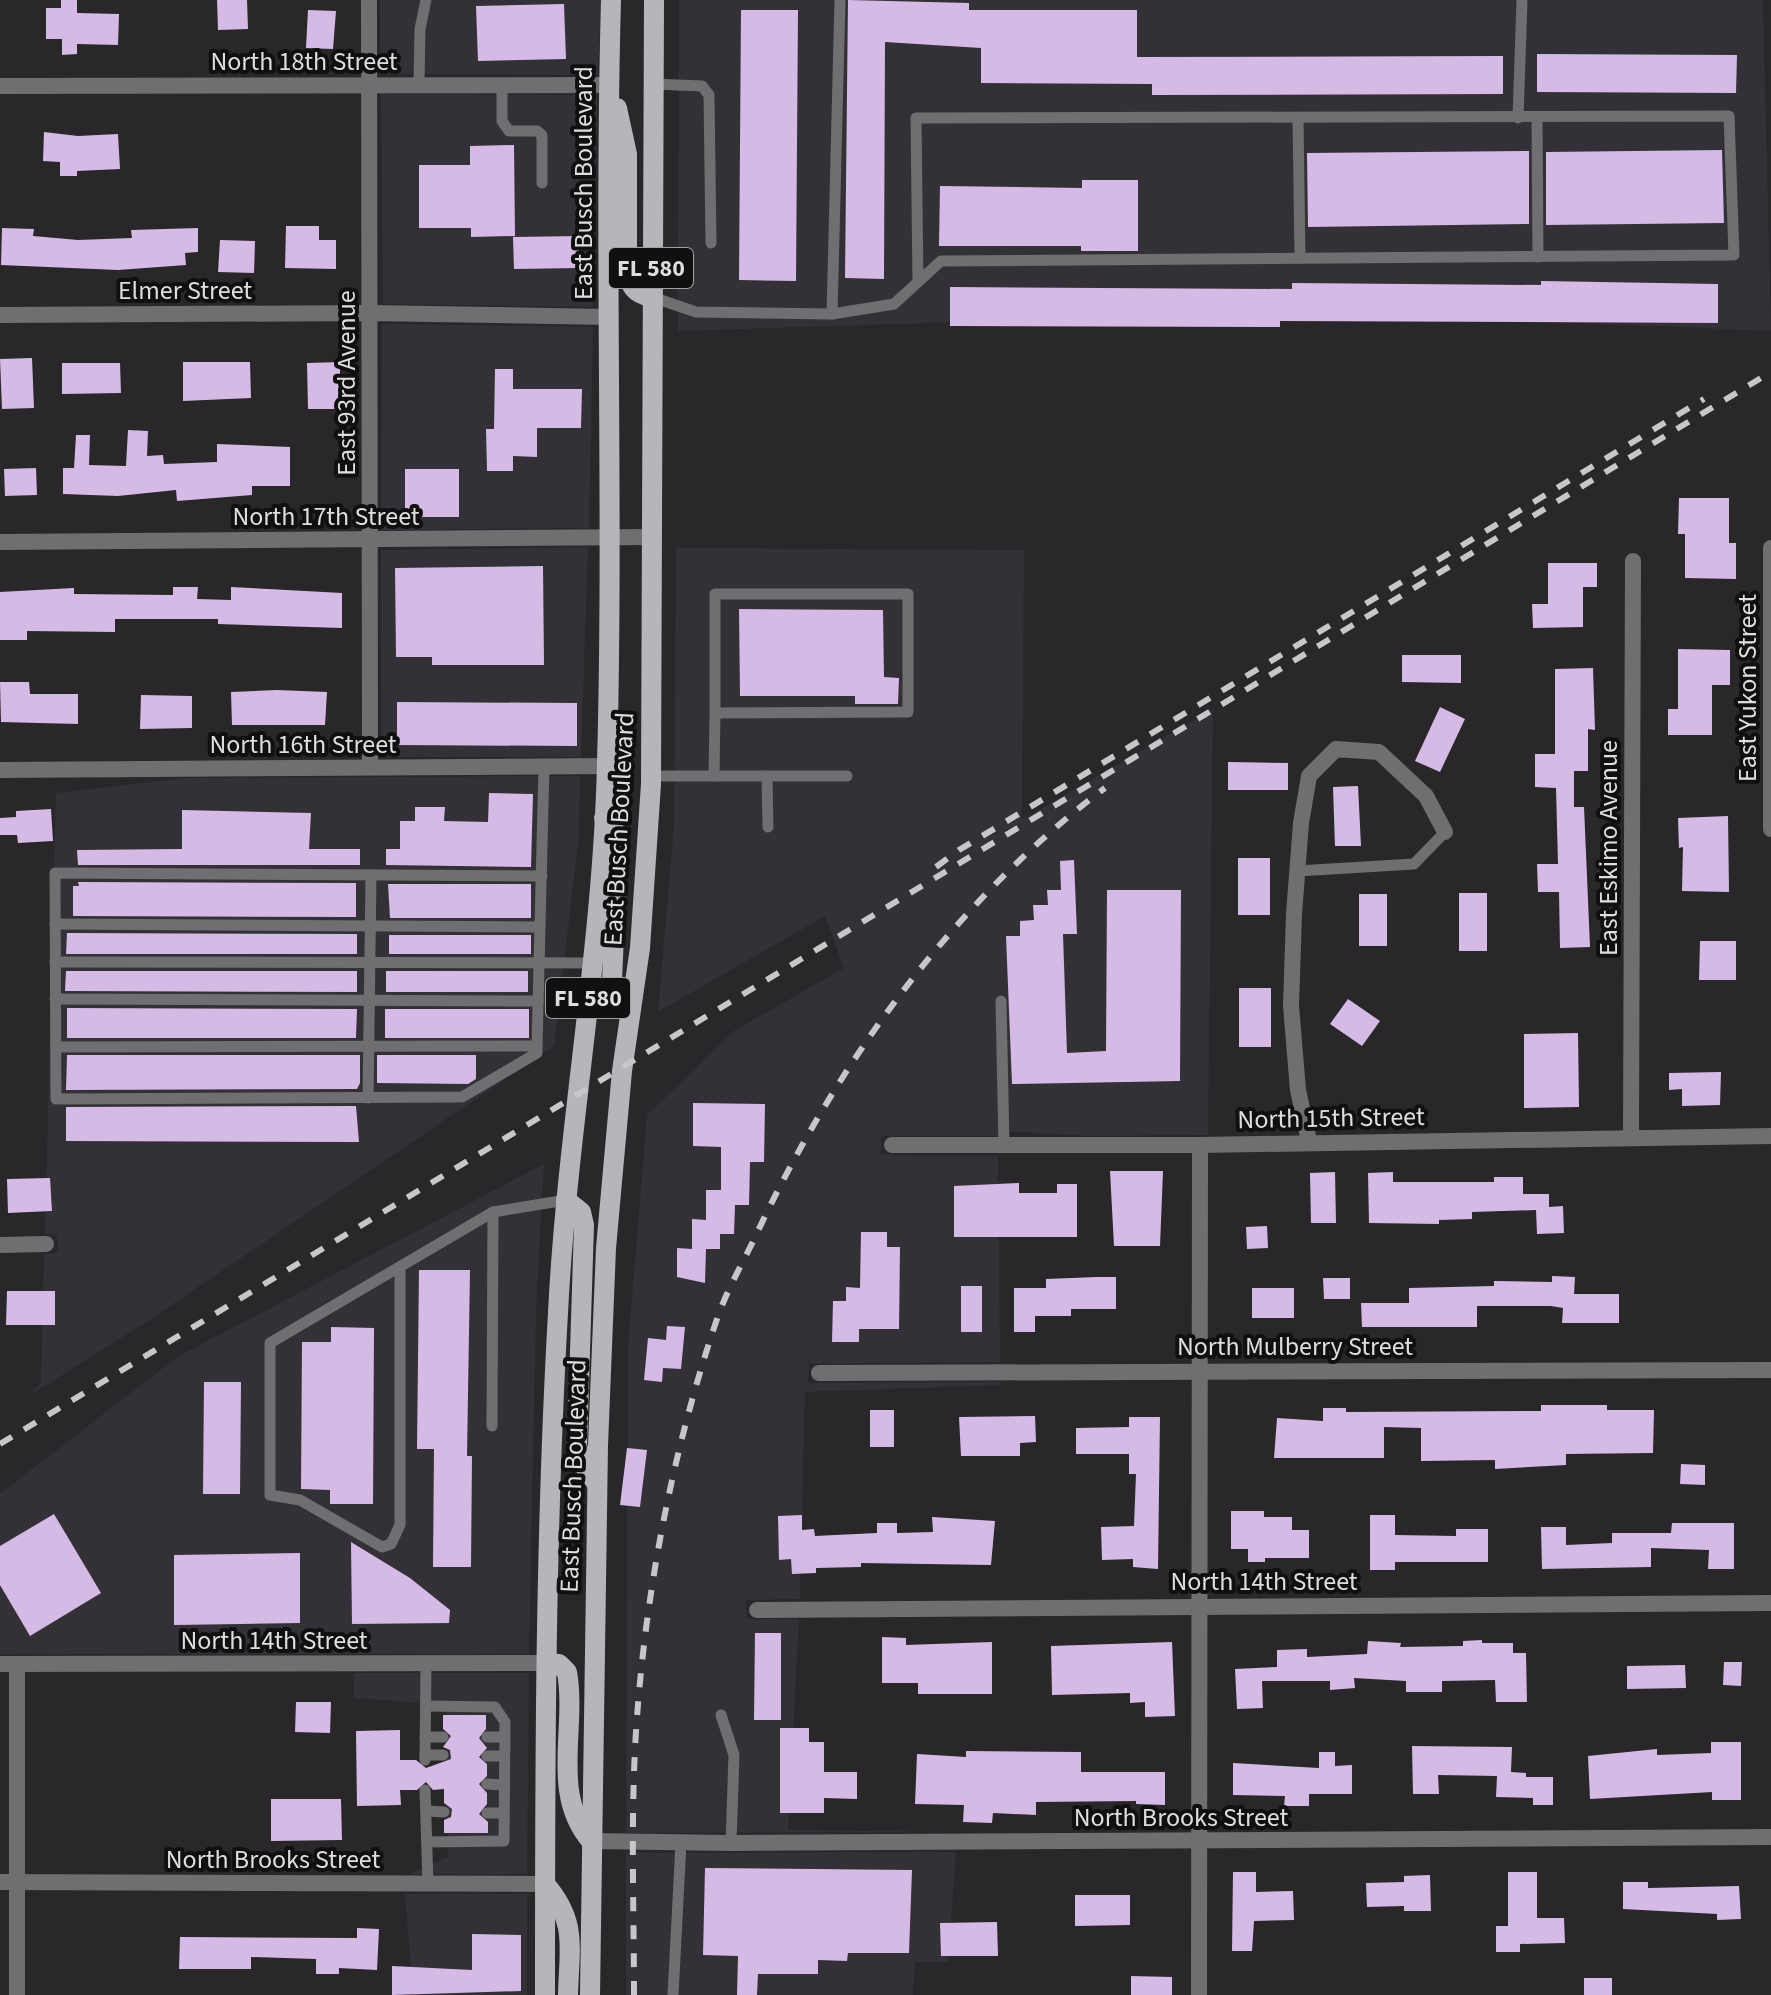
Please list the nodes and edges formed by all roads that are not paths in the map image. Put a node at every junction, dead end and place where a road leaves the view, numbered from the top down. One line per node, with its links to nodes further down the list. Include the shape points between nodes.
1 (369, 0): 7 (street, East 93rd Avenue)
2 (426, 0): 8 (lane)
3 (611, 0): 11 (main road, East Busch Boulevard / FL 580)
4 (654, 0): 9 (main road, East Busch Boulevard / FL 580)
5 (840, 0): 23 (lane)
6 (1522, 0): 15 (lane)
7 (369, 84): 8 (street, North 18th Street); 12 (street, North 18th Street); 22 (street, East 93rd Avenue)
8 (419, 84): 10 (street, North 18th Street)
9 (653, 84): 17 (lane, via 702,86 709,95); 21 (main road, East Busch Boulevard / FL 580)
10 (502, 85): 11 (street, North 18th Street); 16 (lane, via 502,121 509,131 542,135)
11 (609, 85): 21 (main road, via 627,154 627,271 631,287); 25 (main road, East Busch Boulevard / FL 580)
12 (0, 86)
13 (1537, 117): 15 (lane); 18 (lane); 18 (lane, via 1729,116 1734,255)
14 (1298, 118): 15 (lane); 19 (lane); 20 (lane, via 916,118)
15 (1518, 118)
16 (542, 183)
17 (711, 243)
18 (1538, 257): 19 (lane)
19 (1300, 258): 20 (lane, via 941,261)
20 (918, 282): 23 (lane, via 894,304)
21 (651, 297): 23 (lane, via 696,312); 27 (main road, East Busch Boulevard / FL 580)
22 (370, 313): 24 (street, Elmer Street); 25 (street, Elmer Street); 28 (street, East 93rd Avenue)
23 (832, 314)
24 (0, 315)
25 (609, 317): 26 (main road, East Busch Boulevard / FL 580)
26 (608, 537): 27 (street, North 17th Street); 28 (street, North 17th Street); 35 (main road, East Busch Boulevard / FL 580)
27 (651, 537): 38 (main road, East Busch Boulevard / FL 580)
28 (369, 540): 29 (street, North 17th Street); 36 (street, East 93rd Avenue)
29 (0, 542)
30 (1771, 548): 32 (street, East Yukon Street)
31 (1633, 561): 65 (street, East Eskimo Avenue)
32 (1770, 677): 44 (street, East Yukon Street)
33 (715, 713): 33 (lane, via 908,712 908,594 715,594); 39 (lane)
34 (544, 766): 35 (street, North 16th Street); 36 (street, North 16th Street); 48 (lane)
35 (607, 766): 42 (main road, East Busch Boulevard / FL 580)
36 (370, 767): 37 (street, North 16th Street)
37 (0, 770)
38 (651, 776): 39 (lane); 56 (main road, East Busch Boulevard / FL 580)
39 (714, 776): 40 (lane)
40 (767, 776): 41 (lane); 43 (lane)
41 (847, 776)
42 (604, 818): 55 (main road, East Busch Boulevard / FL 580); 56 (main road, via 618,841 612,981)
43 (768, 827)
44 (1771, 829)
45 (1445, 832): 46 (lane, via 1414,864); 46 (street, via 1426,796 1379,752 1336,749 1309,776)
46 (1297, 871): 67 (street, via 1291,1006 1298,1090)
47 (371, 875): 48 (lane); 49 (lane, via 55,873); 50 (lane)
48 (542, 876): 51 (lane)
49 (55, 924): 50 (lane); 52 (lane)
50 (370, 925): 51 (lane); 53 (lane)
51 (540, 927): 54 (lane)
52 (55, 962): 53 (lane); 57 (lane)
53 (370, 962): 54 (lane); 58 (lane)
54 (539, 963): 55 (lane); 59 (lane)
55 (593, 963): 71 (main road, East Busch Boulevard / FL 580)
56 (633, 995): 80 (main road, East Busch Boulevard / FL 580, via 609,1203)
57 (55, 999): 58 (lane); 63 (lane)
58 (369, 1001): 59 (lane); 61 (lane)
59 (538, 1001): 62 (lane)
60 (1001, 1001): 70 (lane)
61 (369, 1046): 62 (lane); 63 (lane); 64 (lane)
62 (537, 1046): 64 (lane, via 537,1053 462,1097)
63 (56, 1047): 64 (lane, via 56,1099)
64 (368, 1098)
65 (1631, 1136): 66 (street, North 15th Street); 67 (street, North 15th Street)
66 (1771, 1136)
67 (1309, 1141): 69 (street, North 15th Street)
68 (892, 1145): 70 (street, North 15th Street)
69 (1200, 1145): 70 (street, North 15th Street); 76 (street)
70 (1004, 1146)
71 (566, 1200): 72 (lane); 80 (main road, via 581,1212 584,1225 577,1446); 85 (main road, East Busch Boulevard / FL 580)
72 (493, 1212): 75 (lane); 79 (lane)
73 (46, 1244): 74 (street)
74 (0, 1245)
75 (400, 1267): 75 (lane, via 400,1525 391,1544 382,1547 300,1500 270,1495 270,1343)
76 (1199, 1370): 77 (street, North Mulberry Street); 78 (street, North Mulberry Street); 82 (street)
77 (1771, 1370)
78 (819, 1373)
79 (492, 1426)
80 (597, 1484): 104 (main road, East Busch Boulevard / FL 580)
81 (1771, 1603): 82 (street, North 14th Street)
82 (1198, 1605): 83 (street, North 14th Street); 105 (street)
83 (757, 1610)
84 (426, 1663): 85 (street, North 14th Street); 86 (street, North 14th Street); 87 (lane)
85 (548, 1663): 104 (main road, via 567,1672 569,1802); 111 (main road, East Busch Boulevard / FL 580)
86 (8, 1664): 109 (street)
87 (426, 1706): 89 (lane); 92 (lane, via 495,1707 505,1722)
88 (721, 1715): 108 (lane, via 734,1755)
89 (425, 1737): 90 (lane); 93 (lane, via 425,1758)
90 (443, 1737)
91 (487, 1737): 92 (lane)
92 (504, 1737): 95 (lane)
93 (443, 1755)
94 (487, 1756): 95 (lane)
95 (504, 1756): 97 (lane)
96 (487, 1784): 97 (lane)
97 (504, 1785): 102 (lane)
98 (425, 1790): 99 (lane)
99 (426, 1811): 100 (lane); 106 (lane)
100 (444, 1812)
101 (487, 1813): 102 (lane)
102 (504, 1813): 106 (lane, via 504,1841)
103 (1771, 1837): 105 (street, North Brooks Street)
104 (591, 1841): 107 (street, North Brooks Street); 115 (main road, East Busch Boulevard / FL 580)
105 (1200, 1841): 108 (street, North Brooks Street); 117 (street)
106 (427, 1842): 110 (lane)
107 (681, 1843): 108 (street, North Brooks Street); 116 (lane)
108 (731, 1843)
109 (8, 1882): 110 (street, North Brooks Street); 112 (street)
110 (428, 1884): 111 (street, North Brooks Street)
111 (545, 1884): 113 (main road, East Busch Boulevard / FL 580); 114 (main road, via 565,1906)
112 (17, 1995)
113 (545, 1995)
114 (568, 1995)
115 (590, 1995)
116 (673, 1995)
117 (1199, 1995)

